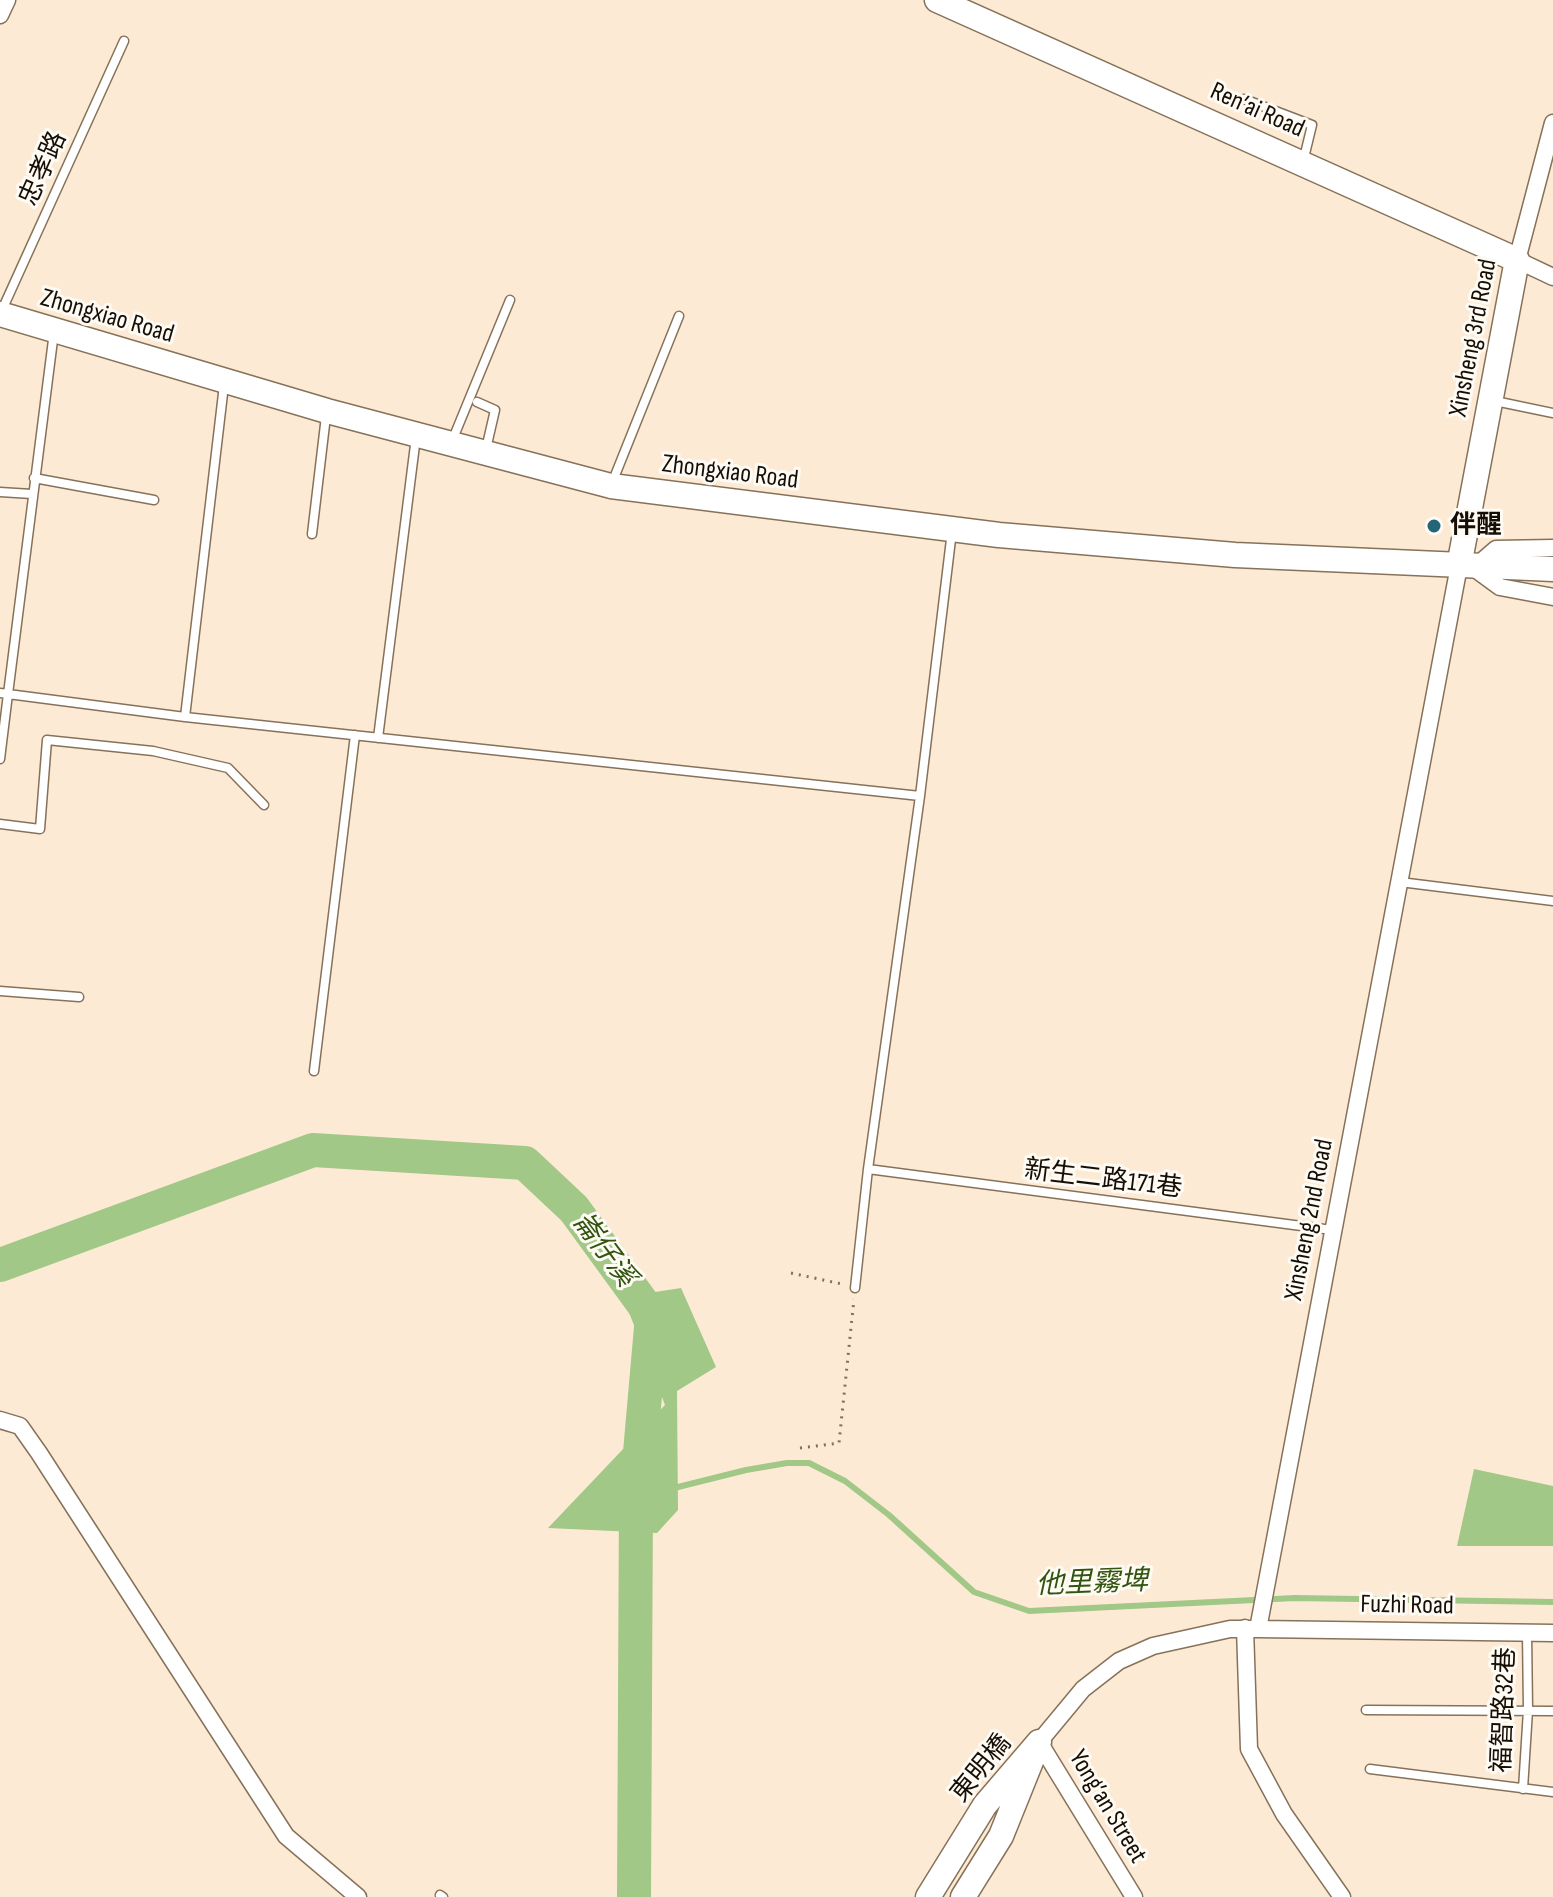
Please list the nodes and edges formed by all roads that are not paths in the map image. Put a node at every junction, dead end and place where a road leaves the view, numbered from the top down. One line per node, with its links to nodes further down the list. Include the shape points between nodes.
1 (7, 0): 3 (street)
2 (937, 0): 7 (main road, Ren’ai Road)
3 (0, 15)
4 (124, 41): 11 (lane, 忠孝路)
5 (1244, 99): 7 (lane, via 1312,125)
6 (1553, 123): 8 (street, Xinsheng 3rd Road)
7 (1303, 162): 8 (main road, Ren’ai Road)
8 (1517, 260): 9 (street, Ren’ai Road); 15 (main road, Xinsheng 3rd Road)
9 (1553, 277)
10 (510, 300): 20 (lane)
11 (0, 314): 13 (main road, Zhongxiao Road)
12 (679, 316): 23 (lane)
13 (55, 331): 14 (main road, Zhongxiao Road); 22 (lane)
14 (225, 380): 17 (main road, Zhongxiao Road); 34 (lane)
15 (1490, 400): 18 (lane); 30 (main road, Xinsheng 3rd Road)
16 (477, 402): 21 (lane, via 495,410)
17 (327, 411): 19 (main road, Zhongxiao Road); 28 (lane)
18 (1553, 413)
19 (416, 436): 20 (main road, Zhongxiao Road); 36 (lane)
20 (451, 445): 21 (main road, Zhongxiao Road)
21 (485, 454): 23 (main road, Zhongxiao Road)
22 (34, 478): 25 (lane); 26 (lane)
23 (611, 486): 27 (main road, Zhongxiao Road)
24 (0, 492): 25 (lane)
25 (32, 494): 33 (lane)
26 (154, 500)
27 (952, 530): 30 (main road, Zhongxiao Road, via 1235,555); 38 (lane)
28 (312, 534)
29 (1553, 548): 30 (street, via 1496,549)
30 (1467, 567): 31 (main road); 32 (street, Zhongxiao Road, via 1500,587); 41 (street, Xinsheng 2nd Road)
31 (1553, 569)
32 (1553, 597)
33 (4, 693): 34 (lane); 37 (lane)
34 (185, 717): 35 (lane)
35 (355, 735): 36 (lane); 45 (lane)
36 (378, 738): 38 (lane)
37 (0, 759)
38 (920, 796): 46 (lane)
39 (264, 805): 40 (lane, via 228,768 153,751 47,740 40,829)
40 (0, 824)
41 (1400, 882): 42 (lane); 47 (street, Xinsheng 2nd Road)
42 (1553, 901)
43 (0, 991): 44 (lane)
44 (79, 997)
45 (314, 1071)
46 (868, 1169): 47 (lane, 新生二路171巷); 48 (lane)
47 (1332, 1230): 50 (street, Xinsheng 2nd Road)
48 (855, 1288)
49 (0, 1420): 60 (street, via 20,1426 39,1453 286,1836)
50 (1252, 1629): 51 (street, Fuzhi Road); 56 (street, via 1153,1646 1119,1661 1083,1689); 64 (street, Xinsheng 2nd Road, via 1249,1749 1284,1814)
51 (1527, 1633): 52 (street, Fuzhi Road); 54 (lane, 福智路32巷)
52 (1553, 1633)
53 (1366, 1710): 54 (lane)
54 (1528, 1710): 55 (lane); 58 (lane, 福智路32巷)
55 (1553, 1711)
56 (1039, 1742): 61 (main road, 東明橋, via 985,1805); 62 (main road, 東明橋, via 1001,1836); 63 (street, Yong’an Street)
57 (1370, 1769): 58 (lane)
58 (1523, 1789): 59 (lane)
59 (1553, 1792)
60 (358, 1897)
61 (928, 1897)
62 (963, 1897)
63 (1134, 1897)
64 (1342, 1897)

